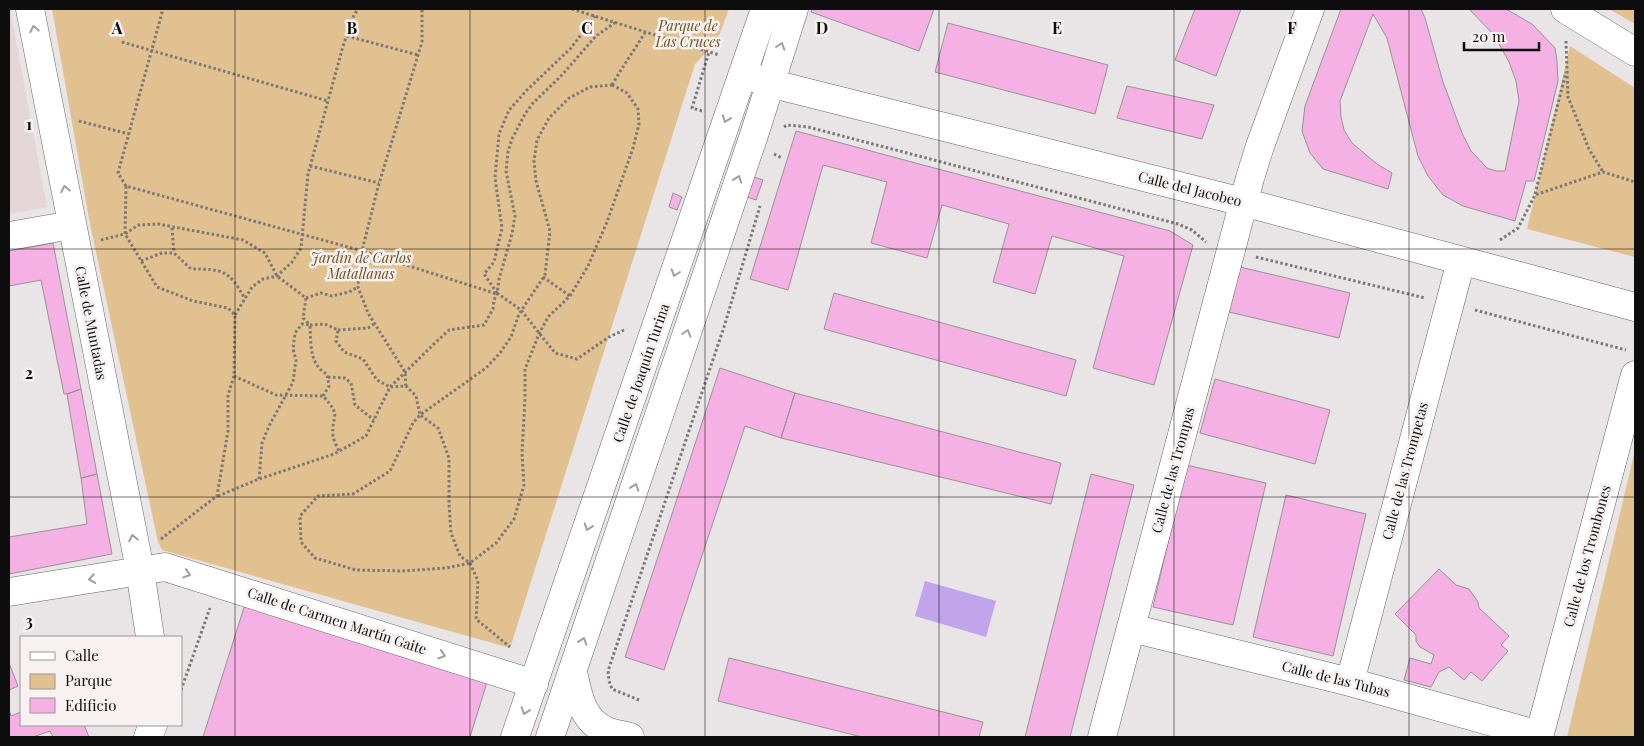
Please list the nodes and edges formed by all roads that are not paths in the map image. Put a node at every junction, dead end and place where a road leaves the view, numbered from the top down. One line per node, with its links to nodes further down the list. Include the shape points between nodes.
1 (30, 9): 10 (street, Calle de Muntadas, one-way to 1)
2 (765, 9): 7 (street, Calle de Joaquín Turina)
3 (794, 9): 8 (street, one-way to 3)
4 (1310, 9): 9 (street, Calle de las Trompas)
5 (1565, 9): 6 (street)
6 (1635, 52)
7 (743, 74): 8 (street, Calle del Jacobeo); 21 (street, Calle de Joaquín Turina, one-way to 21)
8 (769, 82): 9 (street, Calle del Jacobeo); 19 (street, one-way to 8)
9 (1243, 202): 12 (street, Calle del Jacobeo); 17 (street, Calle de las Trompas)
10 (72, 225): 11 (street); 15 (street, Calle de Muntadas, one-way to 10)
11 (9, 236)
12 (1461, 260): 13 (street, Calle del Jacobeo); 20 (street, Calle de las Trompetas)
13 (1635, 307)
14 (1635, 375): 23 (street, Calle de los Trombones)
15 (140, 570): 16 (street, Calle de Carmen Martín Gaite, one-way to 16); 18 (street, Calle de Muntadas); 21 (street, Calle de Carmen Martín Gaite, one-way to 21, via 165,566)
16 (9, 592)
17 (1131, 628): 20 (street, Calle de las Tubas); 27 (street, Calle de las Trompas)
18 (150, 636)
19 (573, 672): 22 (street, via 586,715 593,723); 25 (street)
20 (1350, 682): 23 (street, Calle de las Tubas)
21 (534, 684): 24 (street, Calle de Joaquín Turina, one-way to 24)
22 (618, 734): 26 (street)
23 (1539, 736)
24 (515, 737)
25 (550, 737)
26 (576, 737)
27 (1102, 737)

